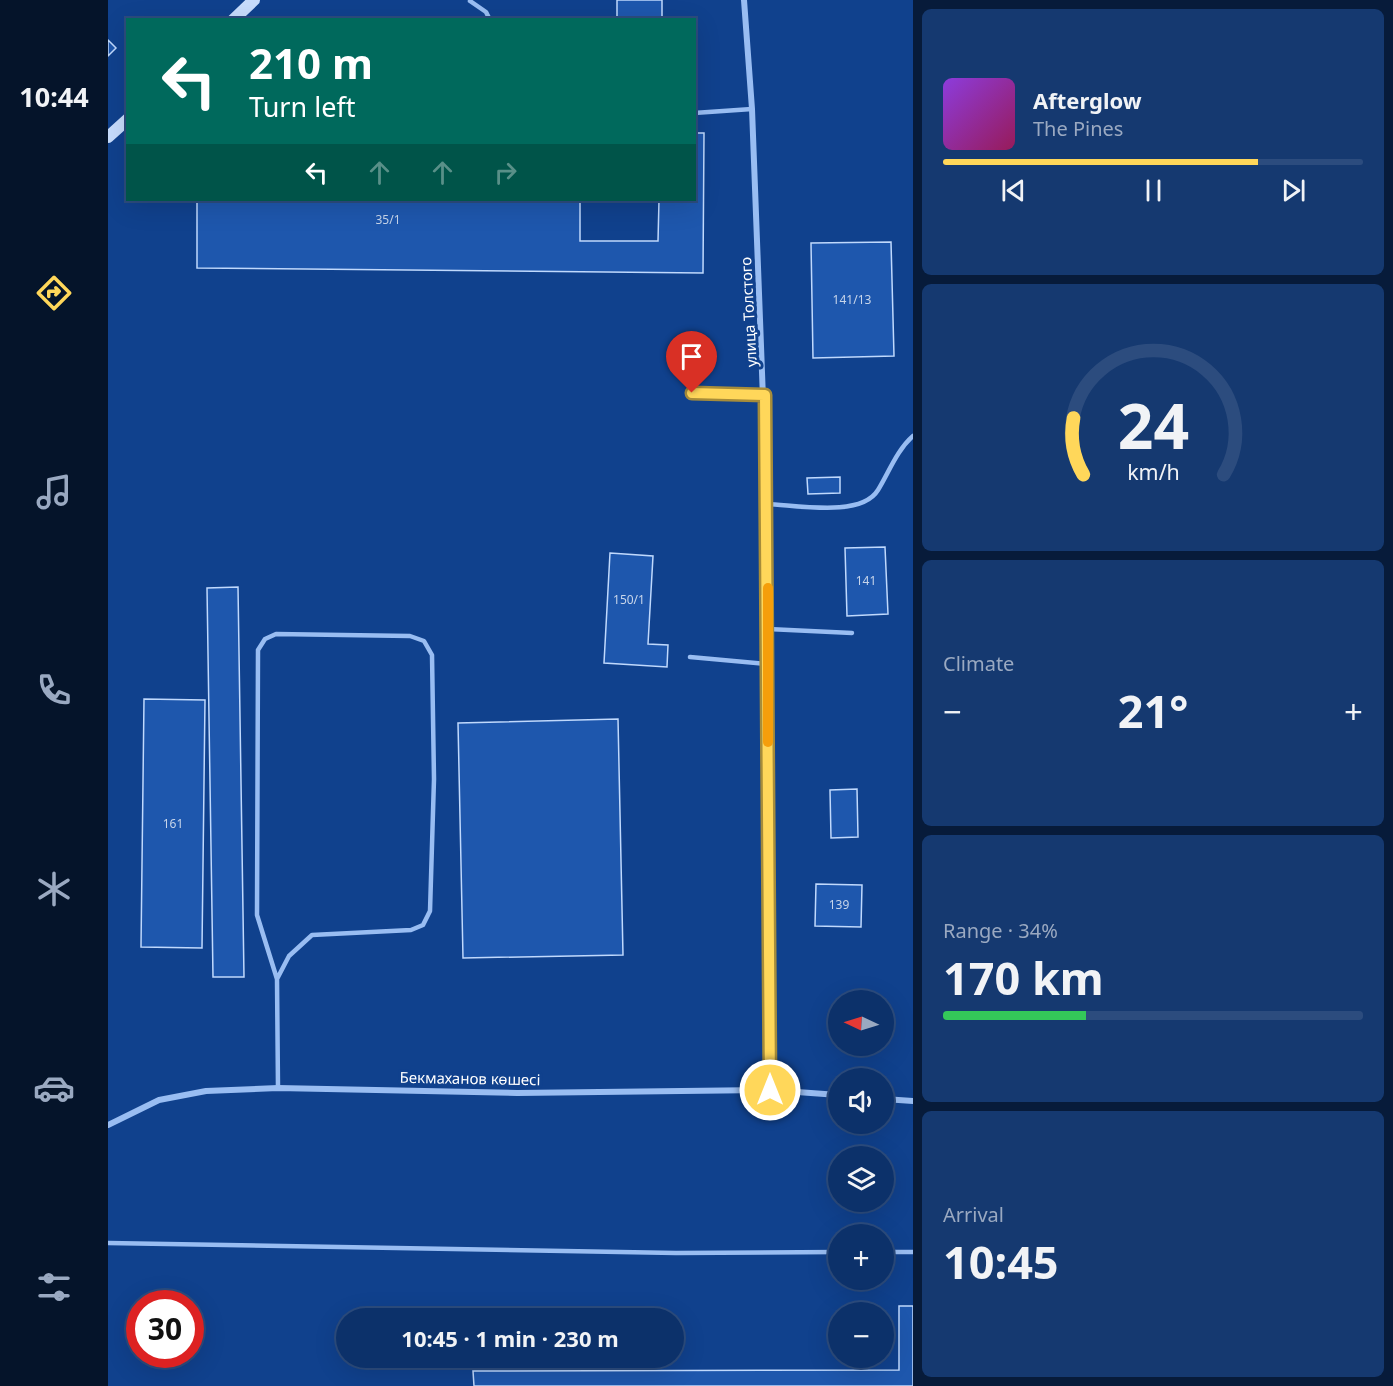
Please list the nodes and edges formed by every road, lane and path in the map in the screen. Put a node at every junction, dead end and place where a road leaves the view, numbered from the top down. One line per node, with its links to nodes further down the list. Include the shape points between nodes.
1 (254, 0): 4 (street)
2 (744, 0): 6 (street, улица Толстого)
3 (470, 1): 5 (lane)
4 (235, 18)
5 (489, 18)
6 (752, 110): 7 (lane); 11 (street, улица Толстого)
7 (696, 113)
8 (126, 121): 9 (street)
9 (108, 138)
10 (692, 393): 11 (lane)
11 (765, 395): 13 (street, улица Толстого)
12 (913, 436): 13 (lane, via 904,444 876,494 861,505)
13 (767, 504): 14 (street, улица Толстого)
14 (768, 629): 15 (lane); 17 (street, улица Толстого)
15 (852, 633)
16 (690, 657): 17 (lane)
17 (767, 664): 20 (street, улица Толстого)
18 (277, 979): 18 (lane, via 289,956 312,934 411,930 423,926 430,911 432,655 424,641 410,636 276,634 265,639 258,650 257,915); 19 (lane)
19 (278, 1088): 20 (street, Бекмаханов көшесі, via 517,1093); 24 (street, Бекмаханов көшесі, via 206,1091 159,1100)
20 (770, 1090): 21 (street, Бекмаханов көшесі)
21 (828, 1094)
22 (894, 1100): 23 (street)
23 (913, 1101)
24 (108, 1125)
25 (108, 1243): 26 (lane)
26 (828, 1252)
27 (894, 1252): 28 (lane)
28 (913, 1252)

